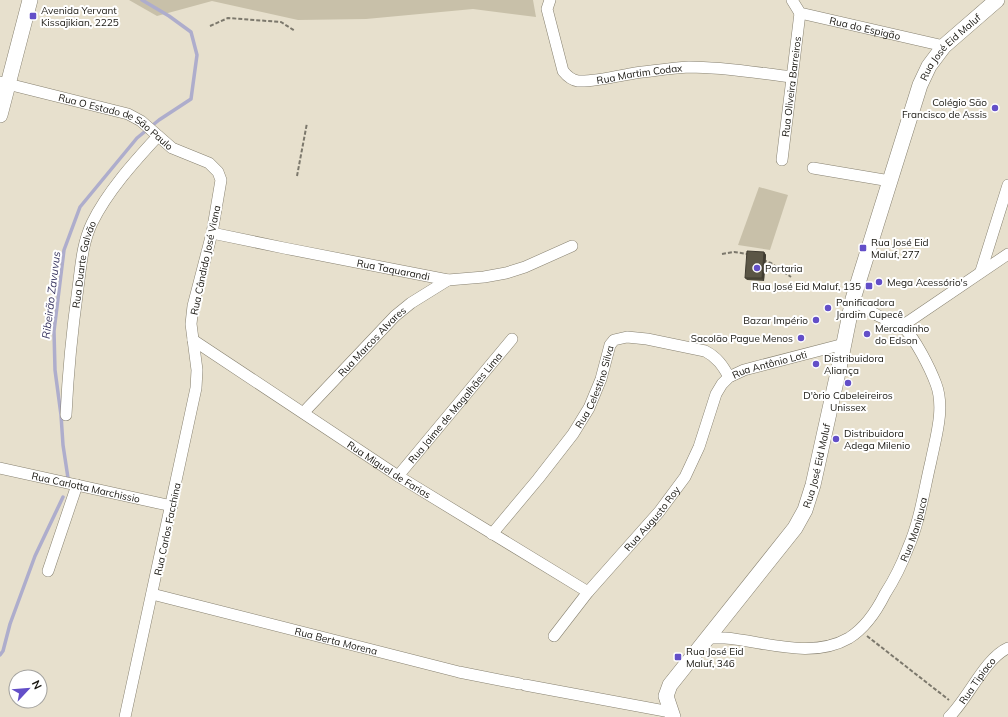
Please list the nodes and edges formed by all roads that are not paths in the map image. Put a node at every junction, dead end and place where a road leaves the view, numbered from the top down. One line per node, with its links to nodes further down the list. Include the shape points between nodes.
1 (30, 0): 8 (street)
2 (550, 0): 7 (street, Rua Martim Codax, via 547,10 563,71 577,81 689,68)
3 (792, 0): 5 (street)
4 (998, 0): 6 (street, Rua José Eid Maluf)
5 (800, 12): 6 (street, Rua do Espigão); 7 (street, Rua Oliveira Barreiros)
6 (944, 46): 14 (street, Rua José Eid Maluf, via 929,66 920,85)
7 (792, 76): 11 (street, Rua Oliveira Barreiros)
8 (4, 83): 9 (street); 10 (street, Rua O Estado de São Paulo, via 128,114 141,121)
9 (0, 115)
10 (155, 134): 13 (street, Rua O Estado de São Paulo, via 172,148 209,163 218,172); 28 (street, Rua Duarte Galvão, via 108,197 92,223 84,246 72,325)
11 (782, 160)
12 (812, 168): 14 (street)
13 (221, 180): 16 (street, Rua Cândido José Viana)
14 (890, 181): 21 (street, Rua José Eid Maluf)
15 (1008, 185): 19 (street)
16 (212, 233): 20 (street, Rua Taquarandi); 24 (street, Rua Cândido José Viana, via 193,306)
17 (572, 246): 20 (street, Rua Taquarandi, via 526,267 506,273)
18 (1008, 254): 19 (street)
19 (981, 271): 22 (street)
20 (448, 280): 27 (street, Rua Marcos Alvares, via 395,316)
21 (853, 299): 22 (street, via 882,318); 25 (street, Rua José Eid Maluf)
22 (902, 326): 38 (street, Rua Manipuca, via 911,337 937,385 940,403 920,511 909,547 876,611 850,637 822,647 796,648)
23 (512, 339): 30 (street, Rua Jaime de Magalhães Lima)
24 (193, 340): 27 (street, Rua Miguel de Farias); 32 (street, Rua Carlos Facchina, via 197,370 196,388)
25 (844, 344): 26 (street, Rua Antônio Loti, via 744,370); 38 (street, Rua José Eid Maluf, via 813,485 805,510 795,528)
26 (726, 380): 33 (street, Rua Celestino Silva, via 721,363 705,351 647,339 626,337 614,340 610,345 589,408 573,434); 35 (street, Rua Augusto Roy, via 716,394 699,447 685,477 659,512)
27 (304, 412): 30 (street, Rua Miguel de Farias)
28 (66, 415)
29 (0, 468): 31 (street, Rua Carlotta Marchissio)
30 (398, 476): 33 (street, Rua Miguel de Farias)
31 (77, 485): 32 (street, Rua Carlotta Marchissio); 34 (street)
32 (172, 506): 36 (street, Rua Carlos Facchina)
33 (492, 534): 35 (street, Rua Miguel de Farias)
34 (48, 571)
35 (588, 592): 37 (street, Rua Augusto Roy)
36 (152, 594): 40 (street, Rua Berta Morena, via 459,672); 41 (street, Rua Carlos Facchina)
37 (554, 636)
38 (706, 638): 40 (street, Rua José Eid Maluf, via 670,685 666,696)
39 (1008, 648): 42 (street, Rua Tipiaco, via 989,664)
40 (671, 714)
41 (125, 717)
42 (949, 717)

